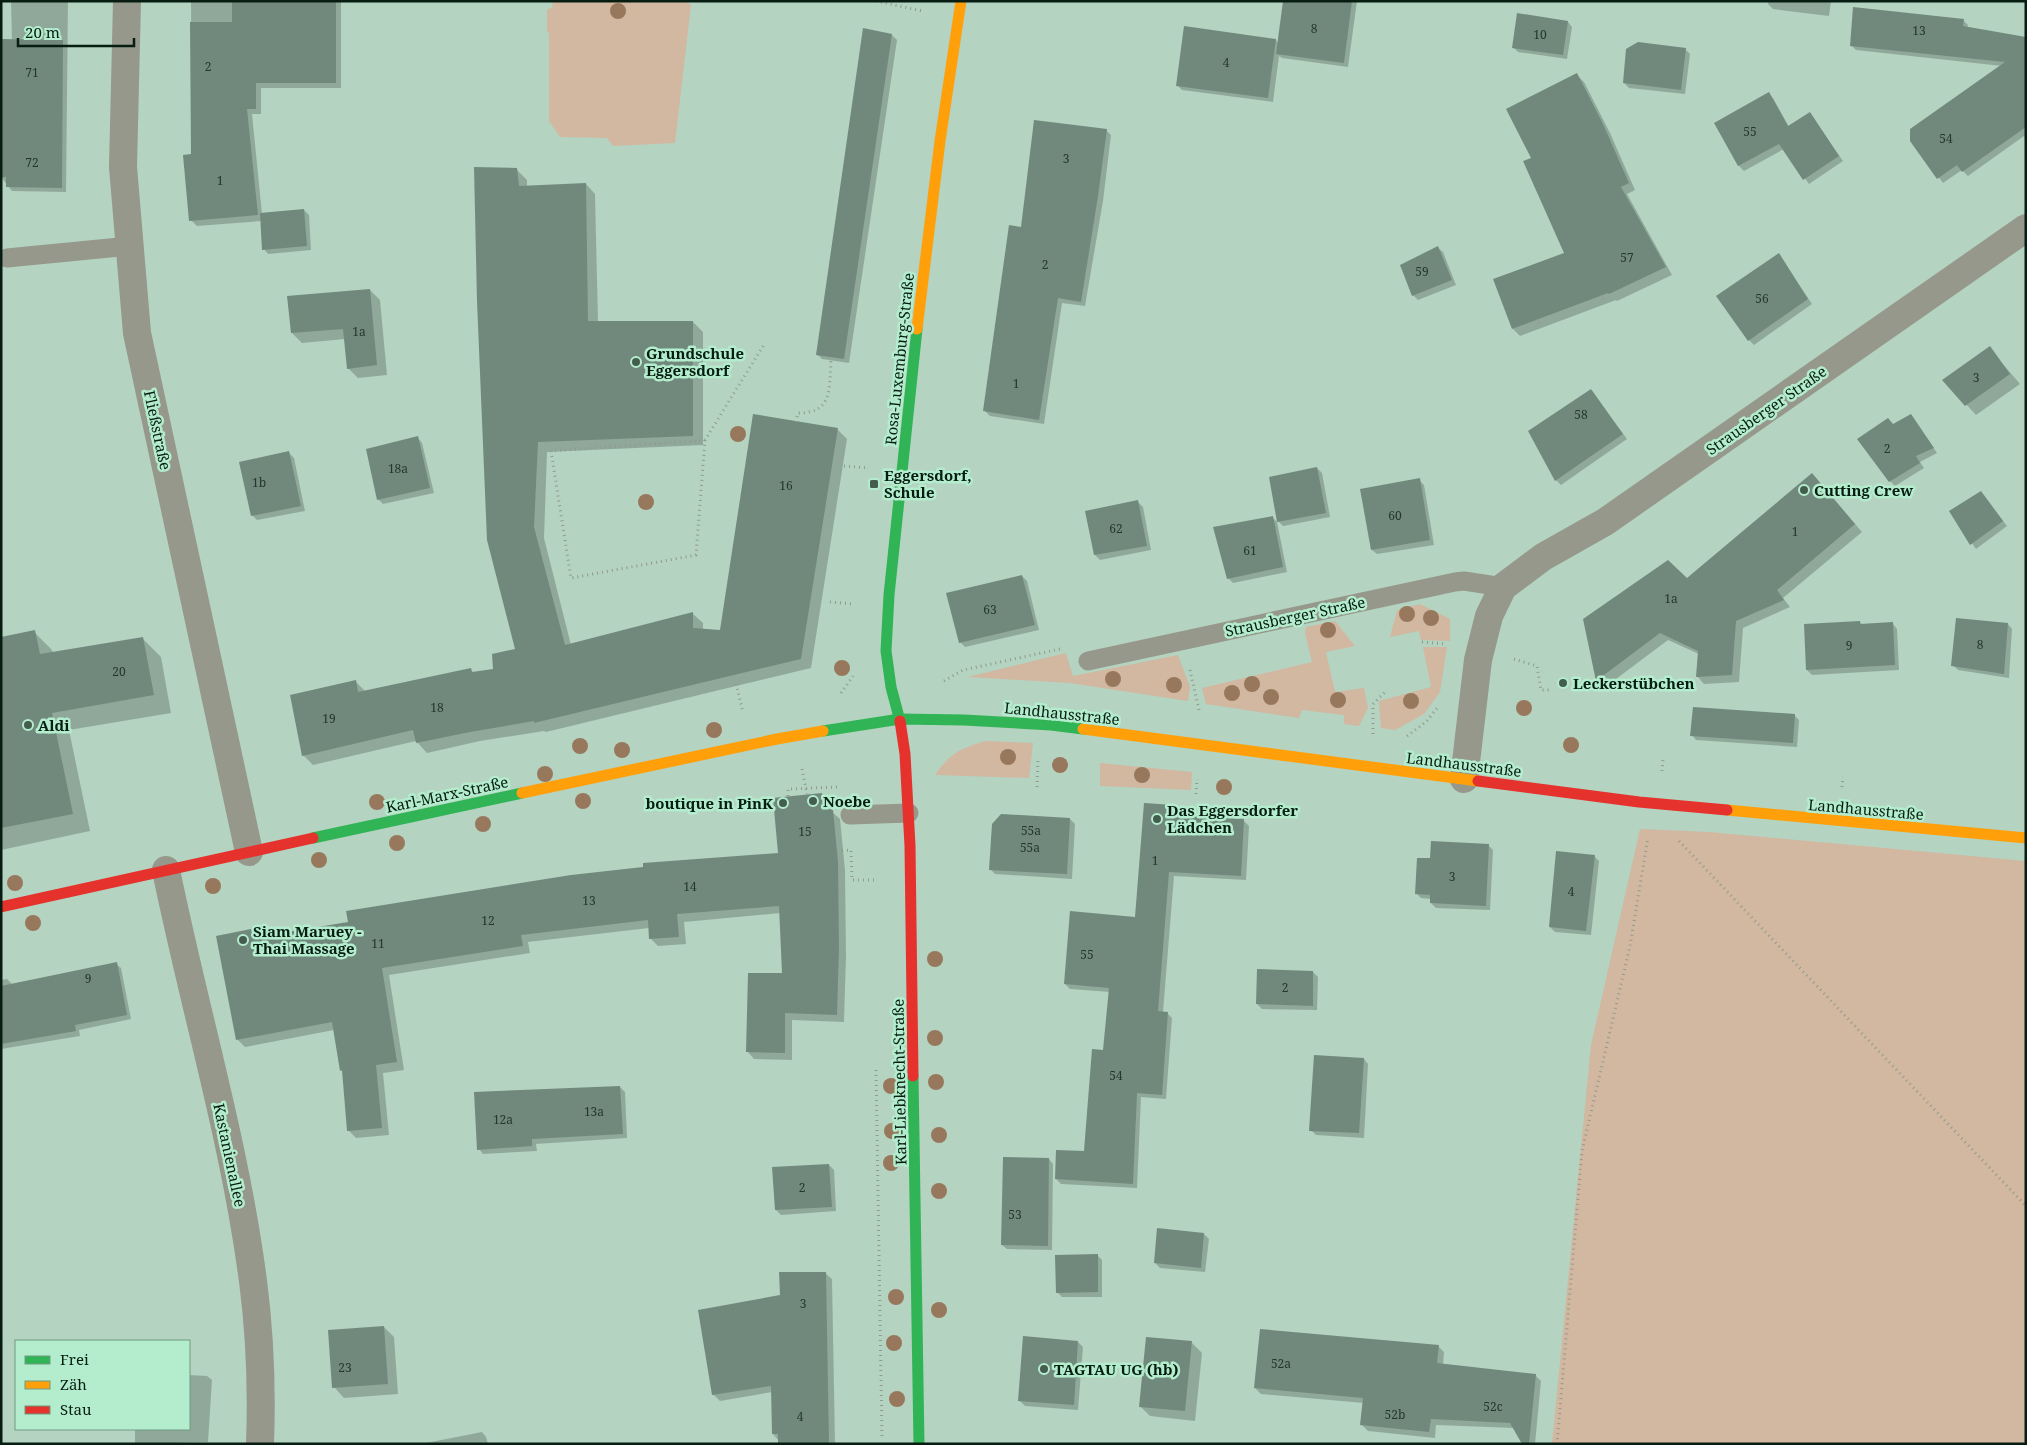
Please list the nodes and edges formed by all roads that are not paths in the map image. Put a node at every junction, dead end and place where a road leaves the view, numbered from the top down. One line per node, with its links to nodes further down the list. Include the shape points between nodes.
1 (127, 1): 4 (street, Fließstraße, via 123,167)
2 (960, 1): 8 (street, Rosa-Luxemburg-Straße, via 913,361 889,595 886,651)
3 (2026, 228): 6 (street, Strausberger Straße, via 1605,522 1543,557)
4 (130, 246): 5 (lane); 13 (street, Fließstraße, via 137,333)
5 (7, 258)
6 (1503, 587): 7 (lane, Strausberger Straße, via 1455,582); 9 (street, Strausberger Straße, via 1489,616 1478,660)
7 (1088, 661)
8 (900, 719): 9 (street, Landhausstraße, via 1051,724); 10 (street, Karl-Liebknecht-Straße); 13 (street, Karl-Marx-Straße, via 777,739)
9 (1464, 779): 12 (street, Landhausstraße, via 1639,802)
10 (909, 813): 11 (lane); 17 (street, Karl-Liebknecht-Straße)
11 (850, 815)
12 (2026, 838)
13 (248, 852): 14 (street, Karl-Marx-Straße)
14 (166, 870): 15 (street, Karl-Marx-Straße); 16 (street, Kastanienallee, via 230,1146 248,1242 260,1356)
15 (1, 907)
16 (260, 1444)
17 (919, 1444)

